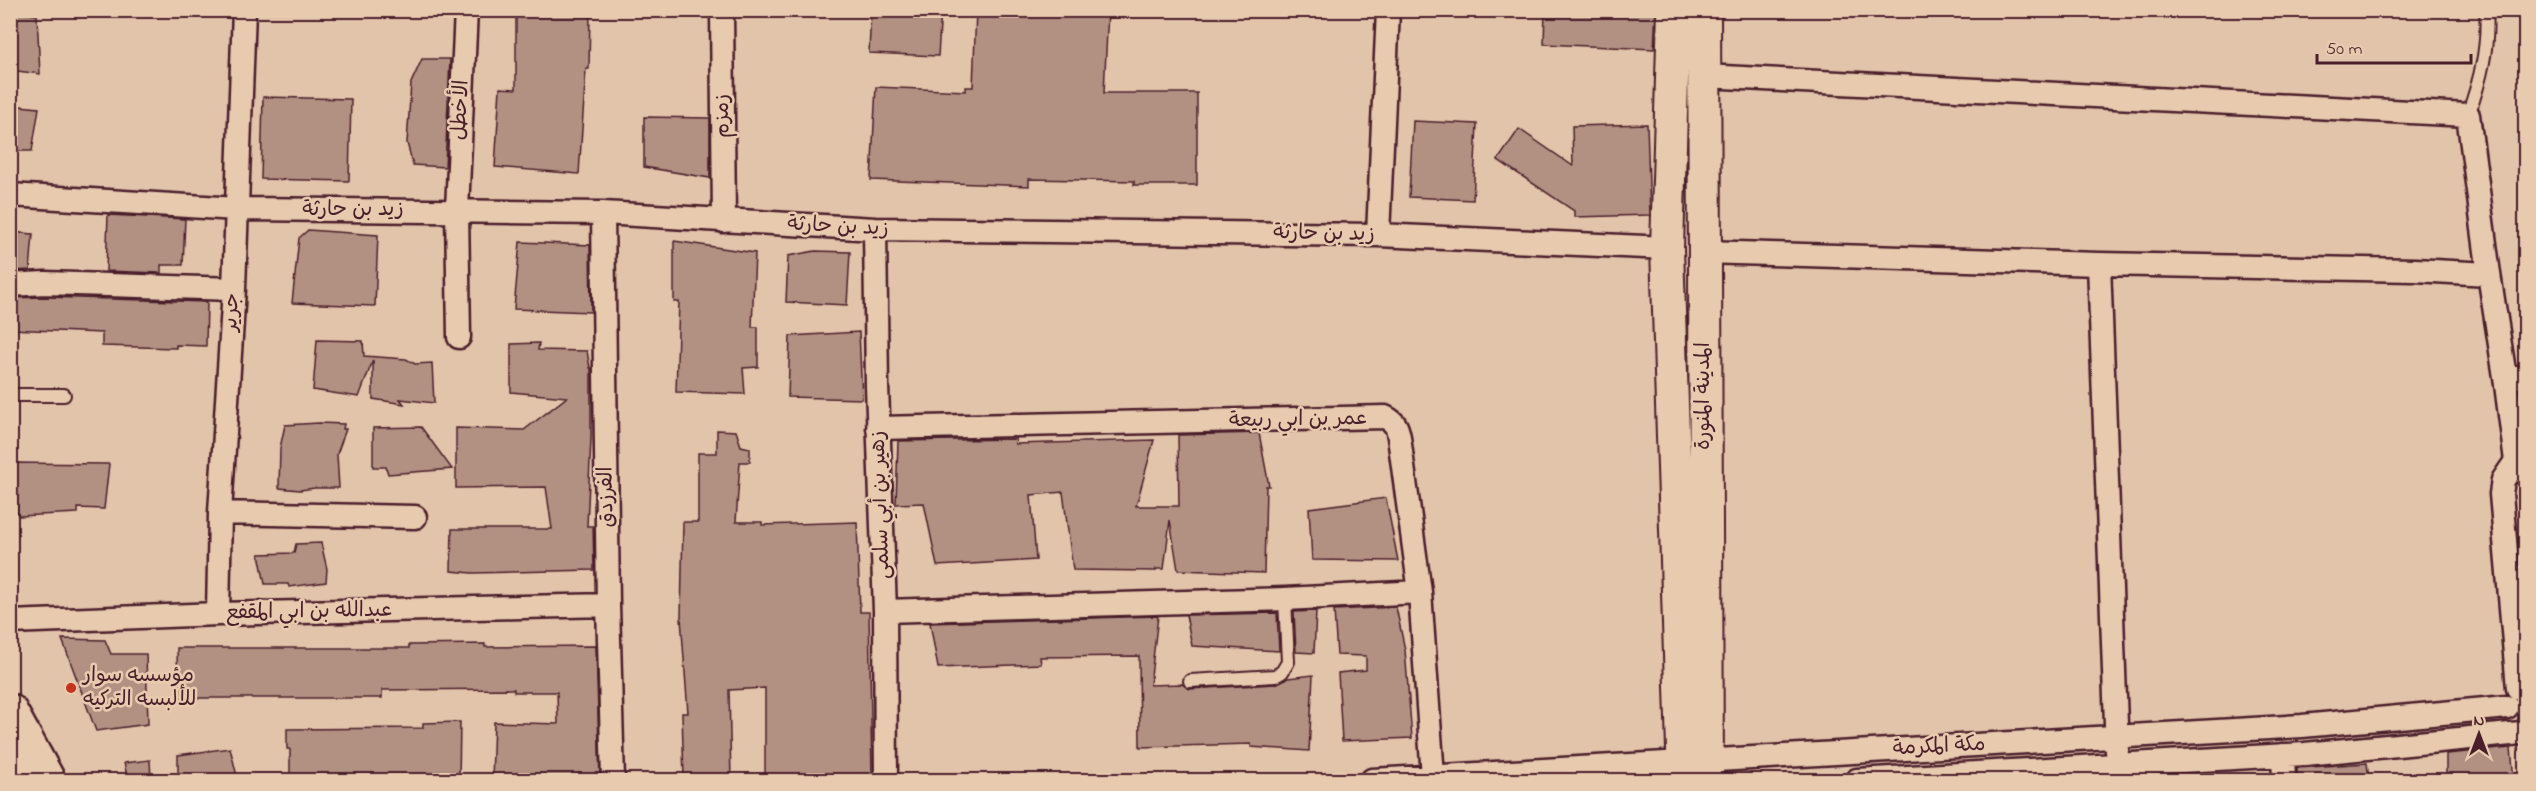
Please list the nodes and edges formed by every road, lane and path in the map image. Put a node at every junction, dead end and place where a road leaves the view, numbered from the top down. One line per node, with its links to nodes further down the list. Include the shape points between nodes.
1 (244, 10): 11 (street, جرير)
2 (466, 10): 12 (street, الأخطل)
3 (722, 10): 14 (street, زمزم)
4 (1388, 10): 16 (street)
5 (1674, 10): 17 (main road)
6 (1704, 10): 8 (main road, المدينة المنورة)
7 (2486, 10): 9 (lane, via 2486,52)
8 (1704, 76): 9 (street); 18 (main road, المدينة المنورة)
9 (2468, 115): 20 (street)
10 (10, 195): 11 (street, زيد بن حارثة)
11 (237, 209): 12 (street, زيد بن حارثة); 22 (street, جرير)
12 (456, 210): 13 (street, زيد بن حارثة); 23 (street, الأخطل)
13 (603, 213): 14 (street, زيد بن حارثة); 33 (street, الفرزدق)
14 (724, 221): 15 (street, زيد بن حارثة)
15 (874, 229): 16 (street, زيد بن حارثة); 27 (street, زهير بن أبي سلمى)
16 (1378, 235): 17 (street, زيد بن حارثة)
17 (1667, 248): 44 (main road)
18 (1703, 252): 19 (street); 44 (main road, المدينة المنورة)
19 (2099, 264): 20 (street); 41 (street)
20 (2489, 274): 24 (street)
21 (10, 285): 22 (street)
22 (234, 290): 29 (street, جرير)
23 (459, 337)
24 (2515, 377): 28 (street)
25 (10, 394): 26 (lane)
26 (64, 395)
27 (878, 428): 31 (street, عمر بن ابي ربيعة, via 1385,417 1397,426 1400,436); 34 (street, زهير بن أبي سلمى)
28 (2521, 468): 38 (street, via 2503,480 2501,494)
29 (220, 513): 30 (street); 35 (street, جرير)
30 (415, 517)
31 (1420, 592): 32 (street); 45 (street, عمر بن ابي ربيعة)
32 (1285, 599): 34 (street); 37 (lane, via 1288,662 1282,672 1275,676)
33 (608, 605): 35 (street, عبدالله بن ابي المقفع); 48 (street, الفرزدق)
34 (885, 611): 49 (street, زهير بن أبي سلمى)
35 (218, 614): 36 (street, عبدالله بن ابي المقفع)
36 (10, 622)
37 (1190, 681)
38 (2517, 693): 40 (street, via 2510,722); 41 (street, مكة المكرمة, via 2302,726)
39 (10, 711): 47 (main road)
40 (2523, 734): 42 (street, مكة المكرمة)
41 (2116, 736): 43 (street); 44 (street, مكة المكرمة)
42 (2283, 755): 43 (street, مكة المكرمة); 52 (street)
43 (2118, 765): 46 (street, مكة المكرمة)
44 (1695, 771): 45 (street, مكة المكرمة)
45 (1433, 777): 50 (street, مكة المكرمة)
46 (1977, 777): 51 (street, مكة المكرمة)
47 (48, 780)
48 (613, 780)
49 (886, 780)
50 (1372, 780)
51 (1857, 780)
52 (2284, 780)

